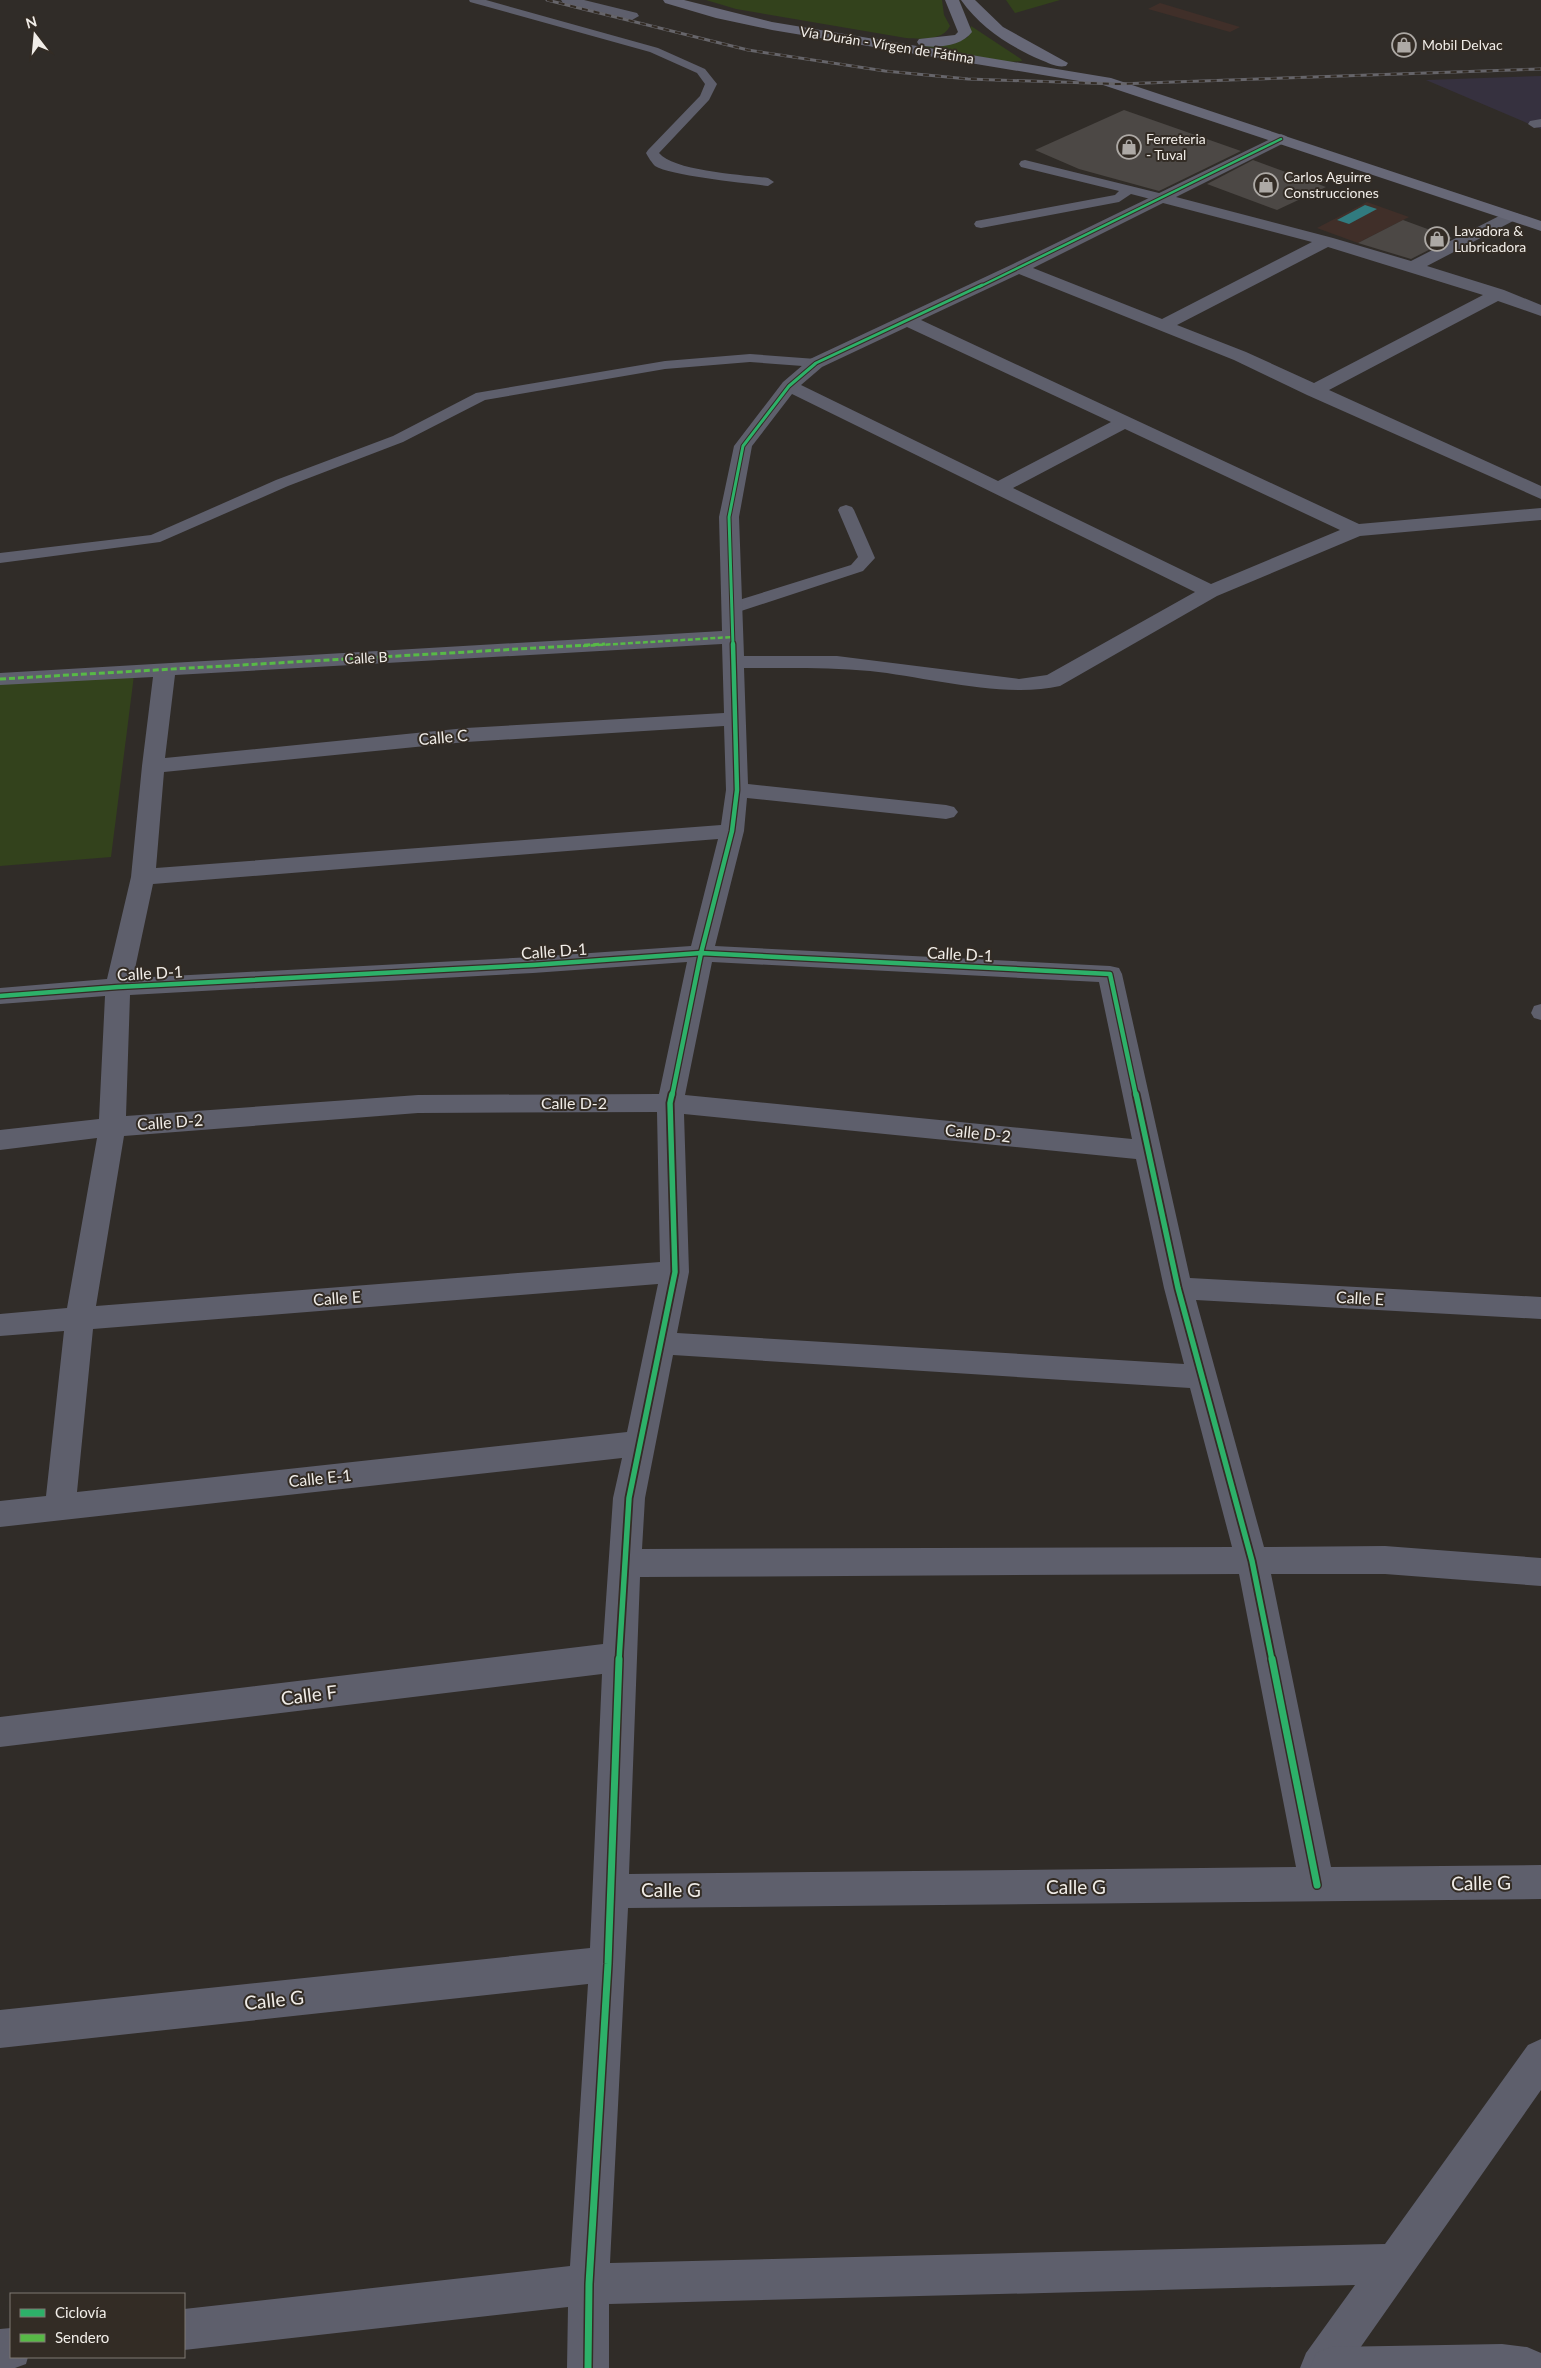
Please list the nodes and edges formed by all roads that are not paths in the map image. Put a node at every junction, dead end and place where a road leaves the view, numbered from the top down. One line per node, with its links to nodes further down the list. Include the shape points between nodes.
1 (474, 0): 11 (lane, via 654,50 701,71 711,84 705,97 652,153 660,163 684,170)
2 (568, 0): 6 (street)
3 (670, 0): 7 (main road, Vía Durán - Vírgen de Fátima, via 721,15)
4 (952, 0): 7 (main road, via 964,32 960,38 939,42 915,42 805,26)
5 (968, 0): 8 (main road, Vía Durán - Vírgen de Fátima, via 1008,38 1037,54)
6 (632, 16)
7 (786, 28): 8 (main road, Vía Durán - Vírgen de Fátima)
8 (1106, 81): 9 (main road, Vía Durán - Vírgen de Fátima)
9 (1281, 139): 13 (street); 14 (main road, Vía Durán - Vírgen de Fátima)
10 (1025, 164): 12 (lane)
11 (768, 182)
12 (1129, 189): 13 (lane); 15 (lane, via 1119,198)
13 (1162, 198): 17 (street); 19 (street)
14 (1511, 216): 16 (main road, Vía Durán - Vírgen de Fátima); 18 (street)
15 (981, 224)
16 (1541, 226)
17 (1327, 241): 18 (street); 23 (street)
18 (1412, 267): 20 (street)
19 (1019, 268): 22 (street); 23 (street)
20 (1498, 294): 21 (street); 26 (street)
21 (1541, 311)
22 (908, 320): 24 (street); 27 (street)
23 (1163, 325): 26 (street)
24 (816, 363): 25 (street); 33 (lane, via 750,358 665,365 481,396 398,439 282,483 154,539)
25 (789, 386): 28 (street); 35 (street, via 743,446 729,517)
26 (1313, 390): 29 (street)
27 (1125, 422): 28 (street); 32 (street)
28 (998, 488): 34 (street)
29 (1541, 493)
30 (846, 510): 35 (lane, via 866,558 857,568)
31 (1541, 514): 32 (street)
32 (1356, 530): 34 (street, Calle B)
33 (0, 558)
34 (1210, 592): 36 (street, Calle B, via 1052,681 1018,685)
35 (732, 608): 36 (street)
36 (733, 650): 37 (street, Calle B); 39 (street)
37 (165, 670): 38 (street, Calle B); 40 (street)
38 (0, 679)
39 (735, 719): 40 (street, Calle C, via 466,735); 41 (street)
40 (153, 766): 44 (street)
41 (737, 790): 42 (street); 43 (street)
42 (946, 812)
43 (732, 831): 44 (street); 45 (street)
44 (143, 877): 46 (street)
45 (701, 953): 46 (street, Calle D-1, via 523,966); 48 (street); 51 (street, Calle D-1, via 1110,974)
46 (118, 987): 47 (street, Calle D-1); 49 (street)
47 (0, 996)
48 (670, 1102): 49 (street, Calle D-2, via 418,1104); 51 (street, Calle D-2); 52 (street)
49 (112, 1127): 50 (street, Calle D-2); 55 (street)
50 (0, 1140)
51 (1148, 1150): 53 (street)
52 (675, 1272): 55 (street, Calle E); 57 (street)
53 (1178, 1288): 54 (street, Calle E); 58 (street)
54 (1541, 1308)
55 (80, 1318): 56 (street, Calle E); 60 (street)
56 (0, 1325)
57 (661, 1343): 58 (street); 59 (street)
58 (1202, 1377): 62 (street)
59 (641, 1443): 60 (street, Calle E-1); 63 (street, via 629,1498)
60 (60, 1506): 61 (street, Calle E-1)
61 (0, 1514)
62 (1252, 1561): 63 (street); 64 (street, via 1385,1560); 68 (street)
63 (626, 1563): 65 (street)
64 (1541, 1572)
65 (618, 1657): 66 (street, Calle F); 69 (street)
66 (0, 1732)
67 (1541, 1882): 68 (street, Calle G)
68 (1317, 1884): 69 (street, Calle G)
69 (611, 1891): 70 (street)
70 (608, 1964): 71 (street, Calle G); 74 (street)
71 (0, 2029)
72 (1541, 2058): 73 (street)
73 (1395, 2264): 74 (street); 77 (street)
74 (589, 2284): 75 (street); 76 (street)
75 (185, 2330)
76 (588, 2368)
77 (1321, 2368)
78 (1331, 2368): 79 (street, via 1502,2365)
79 (1527, 2368)

